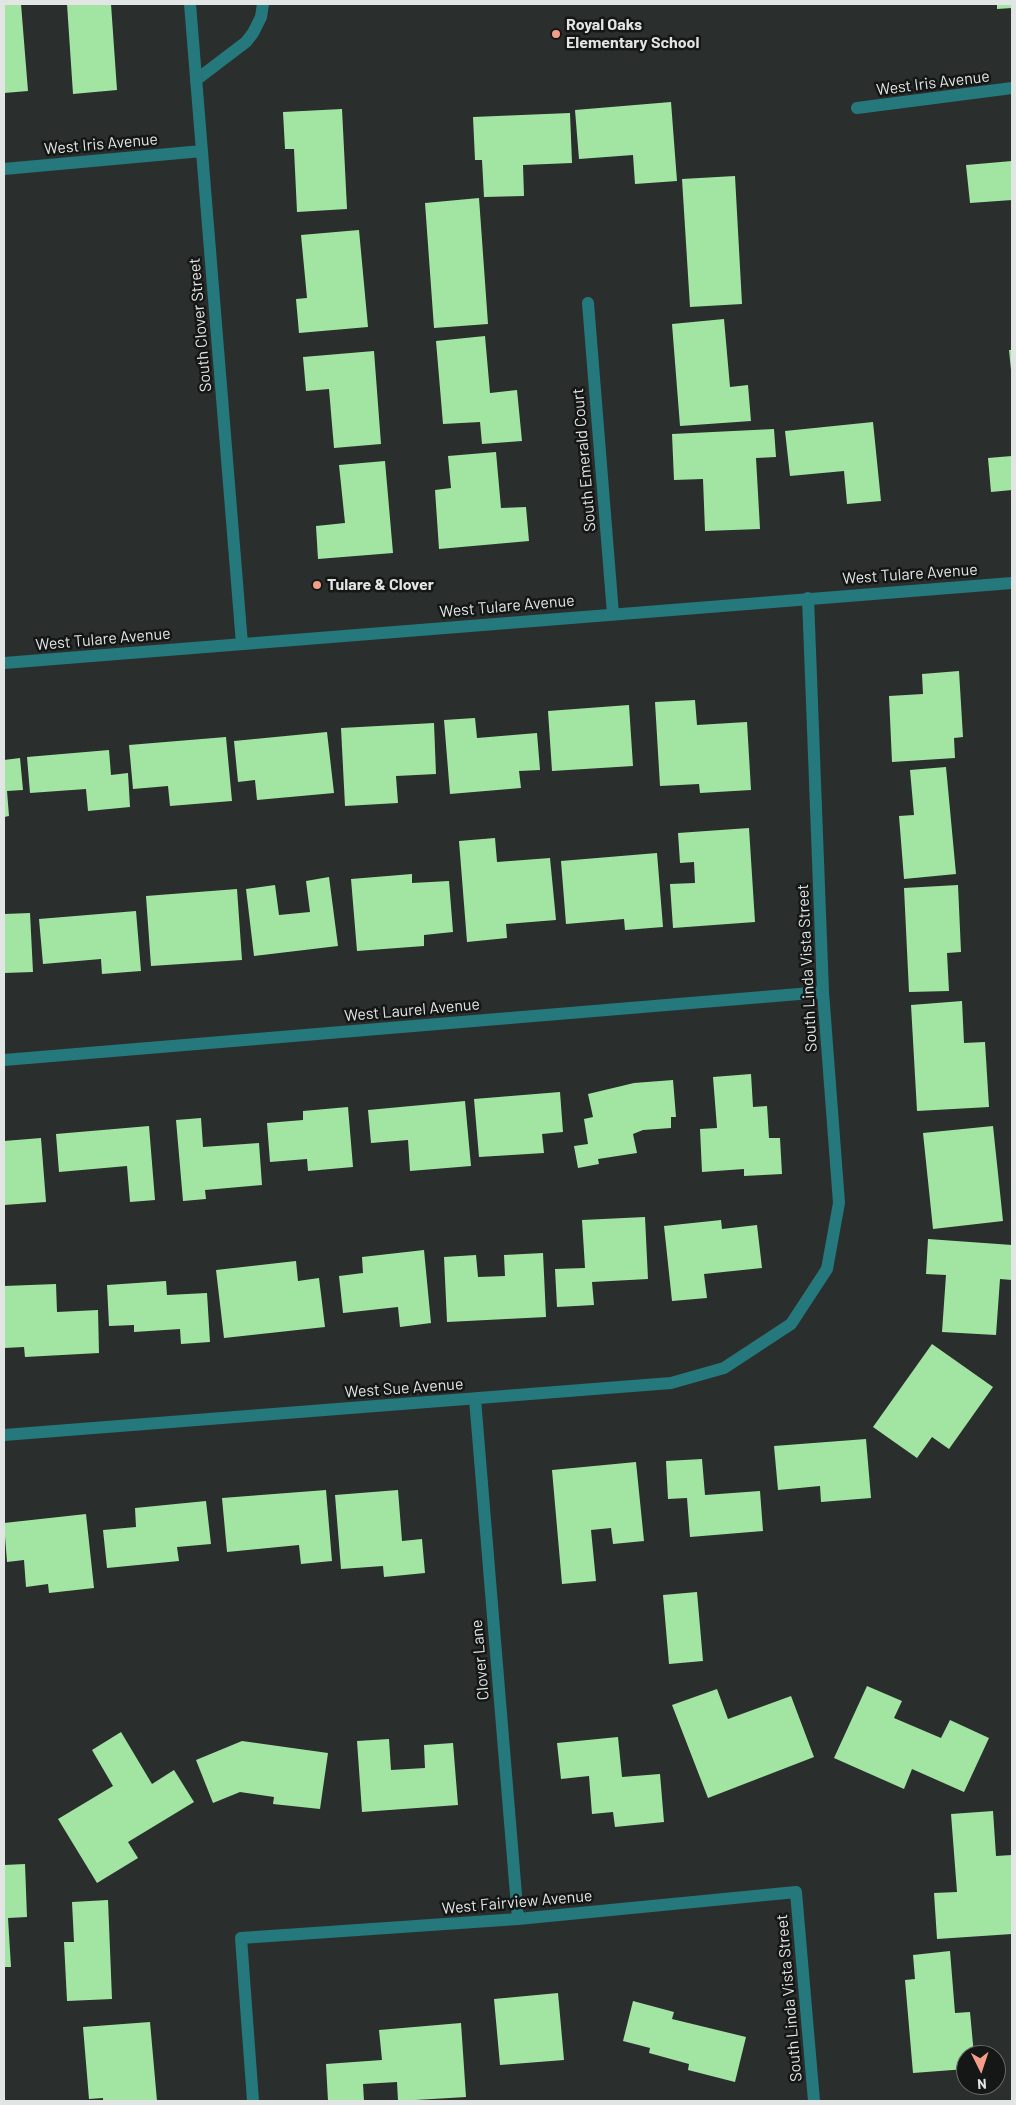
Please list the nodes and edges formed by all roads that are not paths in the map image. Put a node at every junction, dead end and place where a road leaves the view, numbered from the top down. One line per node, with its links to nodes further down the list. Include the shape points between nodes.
1 (190, 4): 3 (street, South Clover Street)
2 (263, 4): 3 (street, via 261,17 246,42)
3 (196, 80): 6 (street, South Clover Street)
4 (1012, 88): 5 (street, West Iris Avenue)
5 (857, 108)
6 (202, 151): 7 (street, West Iris Avenue); 12 (street, South Clover Street)
7 (4, 169)
8 (588, 303): 11 (street, South Emerald Court)
9 (1012, 583): 10 (street, West Tulare Avenue)
10 (808, 598): 11 (street, West Tulare Avenue); 14 (street, South Linda Vista Street)
11 (613, 614): 12 (street, West Tulare Avenue)
12 (242, 644): 13 (street, West Tulare Avenue)
13 (4, 663)
14 (823, 992): 15 (street, West Laurel Avenue); 16 (street, South Linda Vista Street, via 839,1202 826,1269)
15 (4, 1060)
16 (791, 1324): 17 (street, West Sue Avenue, via 724,1368 671,1383)
17 (475, 1399): 18 (street, West Sue Avenue); 20 (street, Clover Lane)
18 (4, 1435)
19 (796, 1892): 20 (street, West Fairview Avenue); 22 (street, South Linda Vista Street)
20 (518, 1919): 21 (street, West Fairview Avenue, via 241,1938)
21 (253, 2101)
22 (814, 2101)

